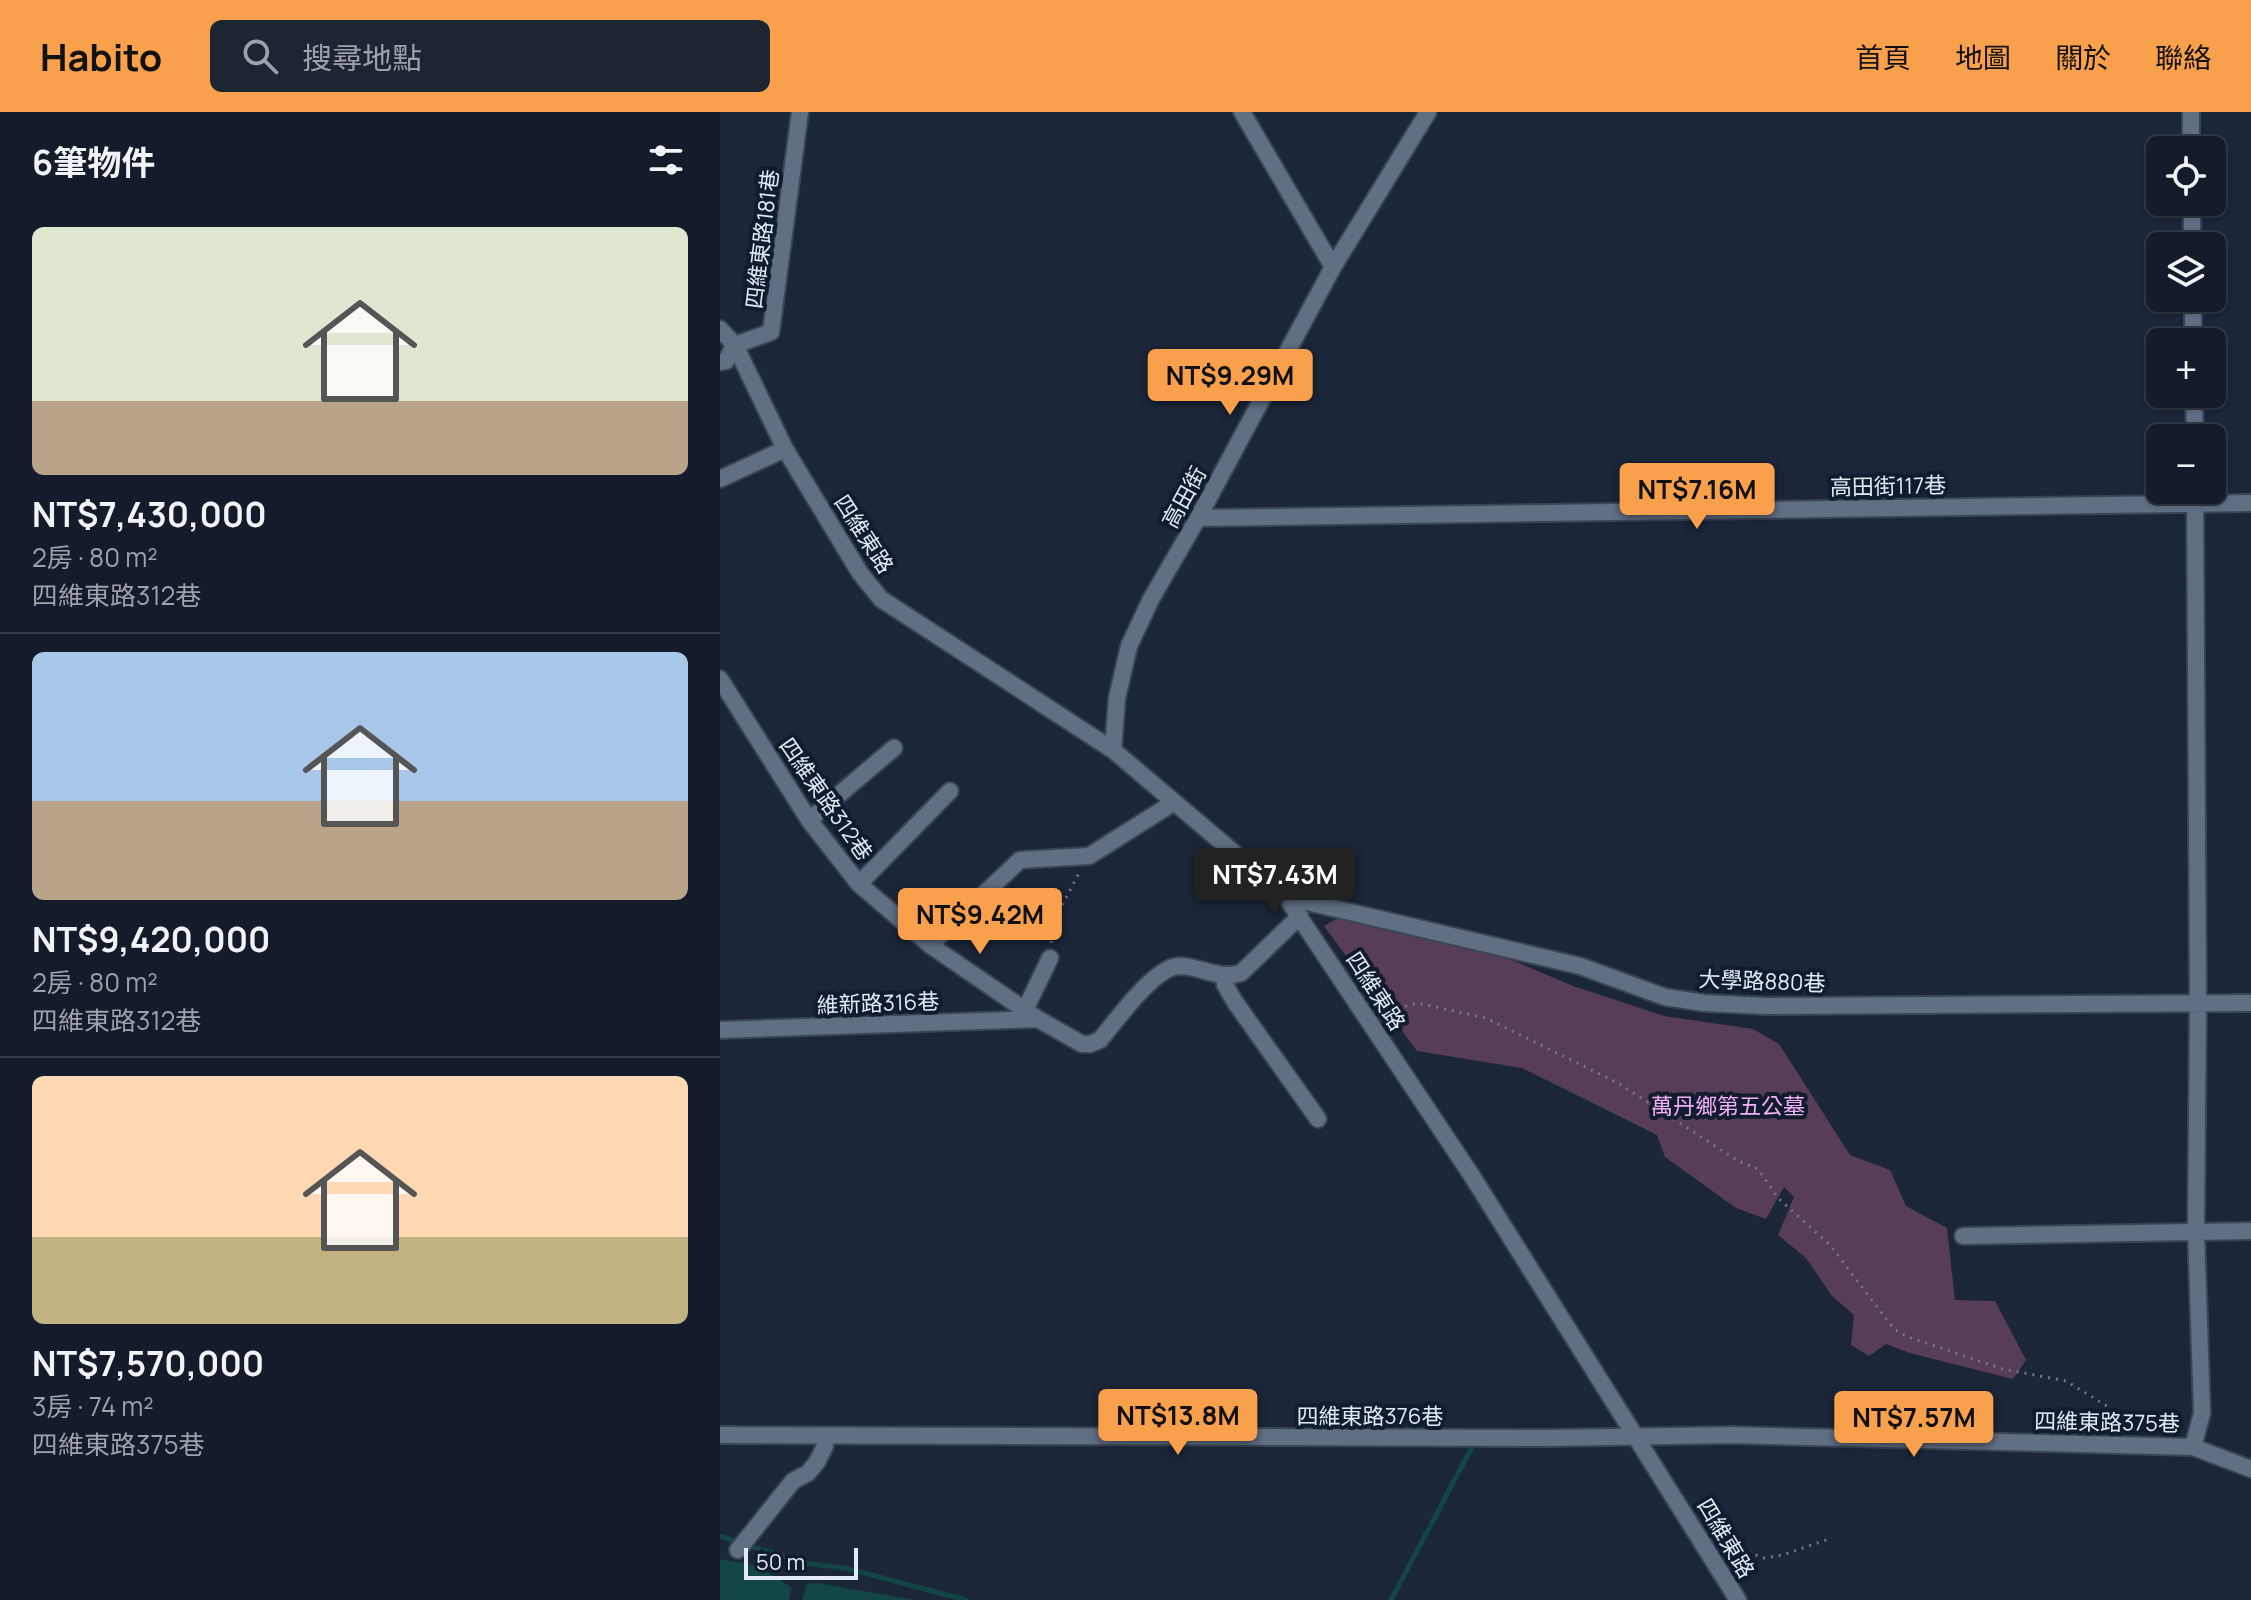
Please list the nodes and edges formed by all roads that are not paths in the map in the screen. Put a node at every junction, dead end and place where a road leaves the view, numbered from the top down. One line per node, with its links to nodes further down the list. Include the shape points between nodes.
1 (800, 112): 8 (street, 四維東路181巷, via 771,332)
2 (1242, 112): 6 (street)
3 (1428, 112): 6 (street, 高田街)
4 (2191, 112): 5 (street)
5 (2191, 136)
6 (1333, 267): 16 (street, 高田街)
7 (720, 329): 8 (street, 四維東路)
8 (735, 345): 9 (street); 10 (street, 四維東路)
9 (720, 362)
10 (785, 449): 11 (street); 19 (street, 四維東路, via 881,599)
11 (720, 479)
12 (2146, 498): 16 (street, 高田街117巷)
13 (2226, 500): 14 (street, 高田街117巷)
14 (2251, 503)
15 (2195, 504): 29 (street)
16 (1198, 518): 19 (street, 高田街, via 1129,646)
17 (720, 679): 22 (street, 四維東路312巷)
18 (894, 748): 22 (street)
19 (1113, 750): 21 (street, 四維東路)
20 (950, 791): 23 (street)
21 (1173, 803): 24 (street, 四維東路); 26 (street, via 1089,856 1020,860)
22 (809, 820): 23 (street, 四維東路312巷)
23 (859, 884): 26 (street, 四維東路312巷)
24 (1286, 897): 25 (street, 四維東路); 29 (street, 大學路880巷, via 1580,966 1665,997 1704,1003)
25 (1300, 916): 28 (street, via 1241,973); 38 (street, 四維東路)
26 (930, 945): 31 (street, 四維東路312巷)
27 (1050, 958): 31 (street)
28 (1224, 975): 31 (street, 四維東路312巷, via 1170,968 1090,1044 1066,1037); 33 (street, via 1235,1002)
29 (2198, 1003): 30 (street, 大學路880巷); 34 (street)
30 (2251, 1003)
31 (1032, 1015): 32 (street, 維新路316巷)
32 (720, 1030)
33 (1318, 1119)
34 (2196, 1231): 35 (street); 36 (street); 40 (street, via 2202,1413)
35 (2251, 1231)
36 (1963, 1236)
37 (720, 1435): 39 (street, 四維東路376巷)
38 (1636, 1435): 39 (street, 四維東路376巷); 40 (street, 四維東路375巷); 43 (street, 四維東路)
39 (824, 1436): 42 (street, via 817,1462 793,1481)
40 (2193, 1447): 41 (street, 四維東路375巷)
41 (2251, 1469)
42 (738, 1550)
43 (1738, 1600)

